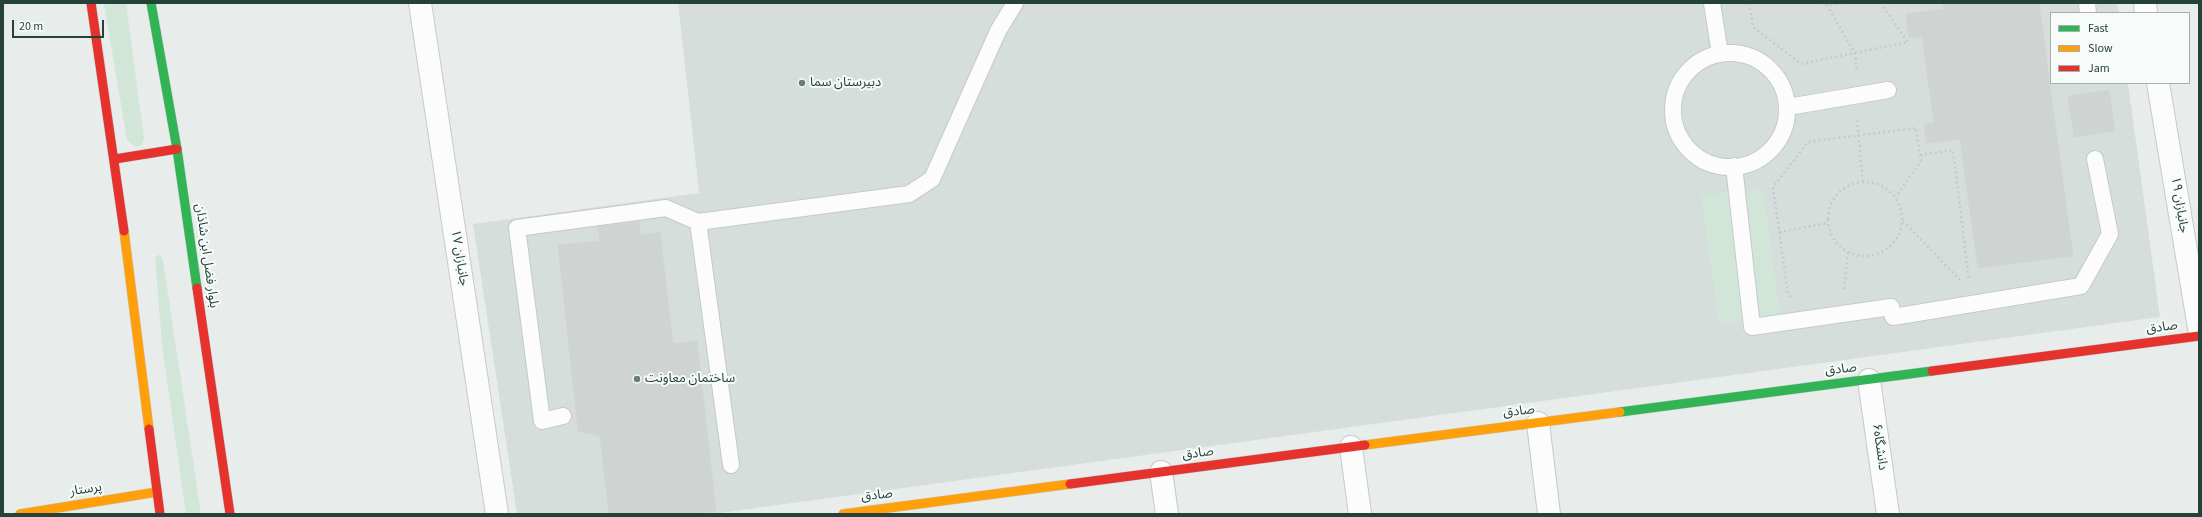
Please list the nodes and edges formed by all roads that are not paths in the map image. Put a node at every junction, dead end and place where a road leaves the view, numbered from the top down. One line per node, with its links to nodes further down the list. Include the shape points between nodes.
1 (92, 3): 11 (street)
2 (151, 3): 10 (street, بلوار فضل ابن شاذان)
3 (420, 3): 27 (street, جانبازان ۱۷)
4 (1015, 3): 14 (lane, via 998,31 932,179 909,194)
5 (1712, 3): 6 (lane)
6 (1720, 54): 9 (lane, via 1739,54 1757,60 1773,72 1783,88); 13 (lane, via 1703,60 1688,71 1677,92 1674,104 1675,122 1681,139 1693,153 1708,163)
7 (2158, 84): 15 (street, جانبازان ۱۹)
8 (1888, 90): 9 (lane)
9 (1788, 107): 13 (lane, via 1785,126 1777,144 1763,157 1745,165)
10 (177, 149): 11 (street); 26 (street, بلوار فضل ابن شاذان)
11 (115, 159): 23 (street)
12 (2095, 159): 13 (lane, via 2110,234 2080,286 1892,317 1891,307 1752,327)
13 (1734, 166)
14 (698, 222): 18 (lane, via 666,208 517,228 542,421); 21 (lane)
15 (2199, 328)
16 (2199, 336): 17 (street, صادق)
17 (1869, 380): 19 (street, صادق); 32 (street, دانشگاه۶)
18 (563, 416)
19 (1538, 423): 20 (street, صادق); 31 (street)
20 (1351, 447): 22 (street, صادق); 30 (street)
21 (731, 466)
22 (1161, 472): 28 (street, صادق); 29 (street)
23 (156, 492): 24 (street, پرستار); 25 (street)
24 (20, 514)
25 (160, 514)
26 (230, 514)
27 (497, 514)
28 (844, 514)
29 (1167, 514)
30 (1360, 514)
31 (1549, 514)
32 (1888, 514)

